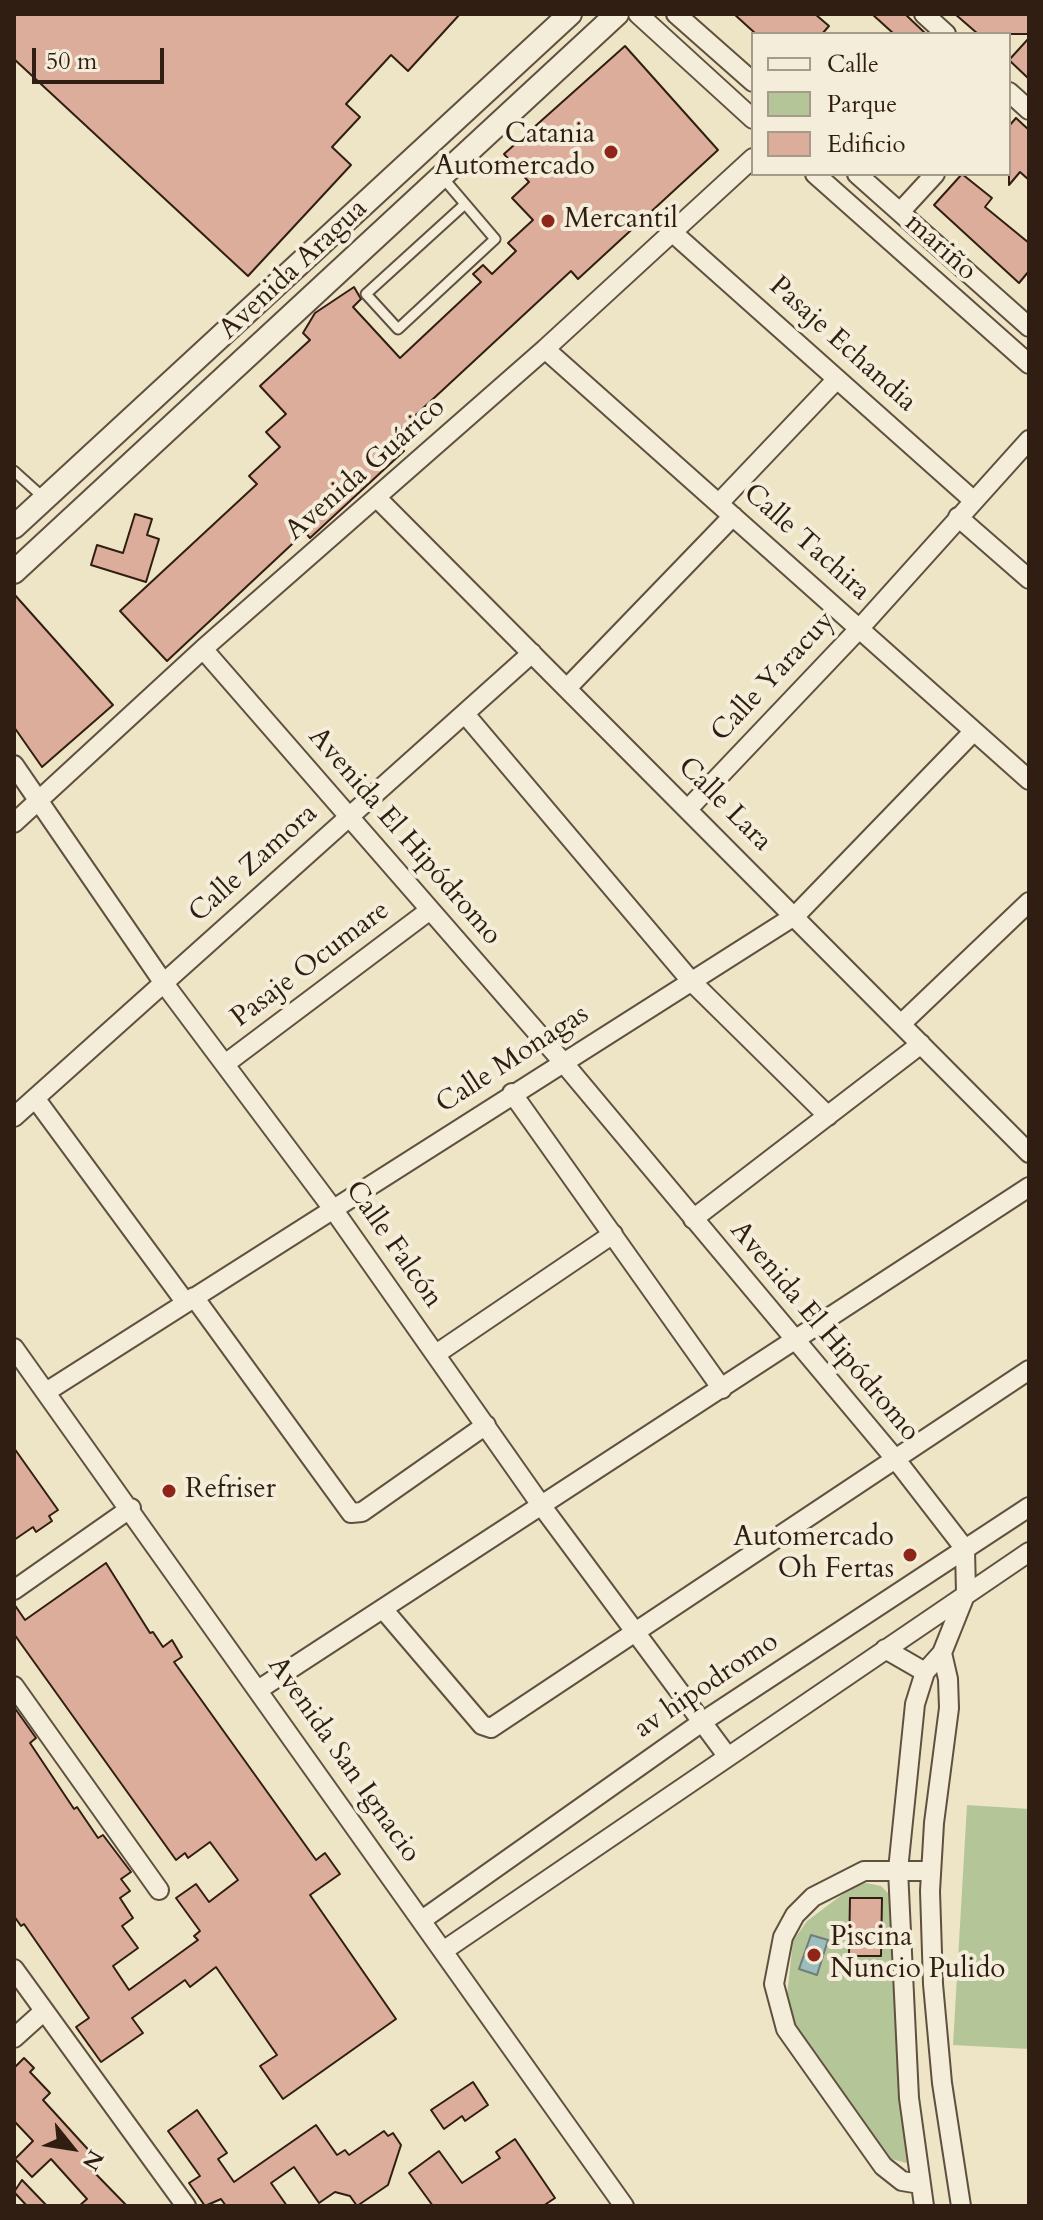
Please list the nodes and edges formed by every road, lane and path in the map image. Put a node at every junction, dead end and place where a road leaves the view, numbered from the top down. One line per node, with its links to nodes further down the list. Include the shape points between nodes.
1 (570, 14): 27 (street, Avenida Aragua)
2 (617, 14): 13 (street, Avenida Aragua)
3 (638, 14): 11 (street)
4 (676, 14): 6 (street)
5 (924, 14): 7 (street)
6 (690, 21): 8 (street)
7 (944, 32)
8 (751, 80)
9 (1011, 95): 10 (street)
10 (1029, 110)
11 (751, 117)
12 (751, 160): 19 (street, Avenida Guárico)
13 (441, 175): 17 (lane); 32 (street, Avenida Aragua)
14 (817, 176): 22 (street, mariño)
15 (859, 176): 18 (street)
16 (933, 176): 18 (street)
17 (465, 204): 17 (lane, via 495,239 398,329 366,294)
18 (900, 212): 20 (street)
19 (672, 232): 21 (street, Avenida Guárico); 23 (street, Pasaje Echandia)
20 (1029, 327)
21 (545, 349): 26 (street, Avenida Guárico); 29 (street, Calle Tachira)
22 (1029, 364)
23 (837, 379): 28 (street, Pasaje Echandia); 29 (street)
24 (1029, 440): 28 (street, Calle Yaracuy)
25 (14, 471): 27 (lane)
26 (377, 498): 35 (street, Avenida Guárico); 36 (street, Calle Lara)
27 (45, 499): 31 (street, Avenida Aragua)
28 (974, 501): 30 (street, Calle Yaracuy)
29 (726, 510): 34 (street, Calle Tachira); 37 (street)
30 (958, 517): 33 (street); 34 (street, Calle Yaracuy)
31 (14, 527)
32 (14, 572)
33 (1029, 579)
34 (859, 629): 39 (street, Calle Tachira); 43 (street, Calle Yaracuy)
35 (203, 649): 42 (street, Avenida Guárico); 44 (street, Avenida El Hipódromo)
36 (532, 653): 37 (street, Calle Lara); 38 (street, Calle Zamora)
37 (567, 688): 43 (street, Calle Lara)
38 (465, 714): 44 (street, Calle Zamora); 49 (street)
39 (974, 731): 41 (street, Calle Tachira); 48 (street, Calle Monagas)
40 (14, 765): 42 (street, Calle Falcón)
41 (1029, 780)
42 (38, 802): 45 (street, Avenida Guárico); 50 (street, Calle Falcón)
43 (688, 809): 48 (street, Calle Lara)
44 (349, 816): 47 (street, Avenida El Hipódromo); 50 (street, Calle Zamora)
45 (14, 823)
46 (1029, 902): 51 (street)
47 (430, 910): 53 (street, Avenida El Hipódromo); 54 (street, Pasaje Ocumare)
48 (796, 915): 49 (street, Calle Monagas); 51 (street, Calle Lara)
49 (691, 981): 53 (street, Calle Monagas); 57 (street)
50 (163, 982): 54 (street, Calle Falcón); 56 (street, Calle Zamora)
51 (901, 1024): 52 (street, Calle Lara)
52 (921, 1044): 57 (street); 58 (street, Calle Lara)
53 (562, 1061): 55 (street, Calle Monagas); 61 (street, Avenida El Hipódromo)
54 (225, 1064): 60 (street, Calle Falcón)
55 (512, 1093): 60 (street, Calle Monagas); 62 (street)
56 (21, 1106): 63 (street)
57 (828, 1116): 61 (street)
58 (1029, 1153)
59 (1029, 1187): 64 (street)
60 (333, 1209): 63 (street, Calle Monagas); 66 (street, Calle Falcón)
61 (693, 1219): 64 (street, Avenida El Hipódromo)
62 (613, 1234): 66 (street); 68 (street)
63 (190, 1300): 69 (street, Calle Monagas); 70 (street, via 351,1513 362,1512)
64 (794, 1342): 68 (street); 71 (street, Avenida El Hipódromo)
65 (14, 1348): 69 (street, Avenida San Ignacio)
66 (436, 1354): 70 (street, Calle Falcón)
67 (1029, 1370): 71 (street)
68 (722, 1389): 72 (street)
69 (46, 1392): 74 (street, Avenida San Ignacio)
70 (486, 1425): 72 (street, Calle Falcón)
71 (897, 1461): 75 (street, Avenida El Hipódromo); 80 (street)
72 (541, 1505): 79 (street); 80 (street, Calle Falcón)
73 (1029, 1507): 75 (street, av hipodromo)
74 (131, 1508): 77 (street); 85 (street, Avenida San Ignacio)
75 (965, 1549): 78 (street); 86 (street, av hipodromo)
76 (1029, 1552): 78 (street)
77 (14, 1590)
78 (966, 1593): 81 (street); 82 (street)
79 (383, 1609): 80 (street, via 482,1725 491,1728); 85 (street)
80 (637, 1634): 86 (street, Calle Falcón)
81 (885, 1649): 83 (street); 87 (street)
82 (942, 1653): 83 (street); 89 (street, via 949,1708)
83 (925, 1672): 88 (street, via 915,1704)
84 (14, 1686): 90 (street)
85 (258, 1690): 91 (street, Avenida San Ignacio)
86 (702, 1722): 87 (street, Calle Falcón); 91 (street, av hipodromo)
87 (728, 1757): 92 (street)
88 (898, 1870): 89 (street); 96 (street, via 909,2098); 96 (street, via 864,1871 813,1897 783,1937 774,1984 786,2029 883,2166 895,2178)
89 (931, 1871): 100 (street, via 938,2041)
90 (159, 1890)
91 (422, 1920): 92 (street, Avenida San Ignacio)
92 (443, 1951): 98 (street, Avenida San Ignacio)
93 (14, 1969): 94 (street)
94 (44, 2011): 95 (street); 97 (street)
95 (14, 2038)
96 (920, 2184): 99 (street)
97 (186, 2206)
98 (624, 2206)
99 (924, 2206)
100 (961, 2206)

